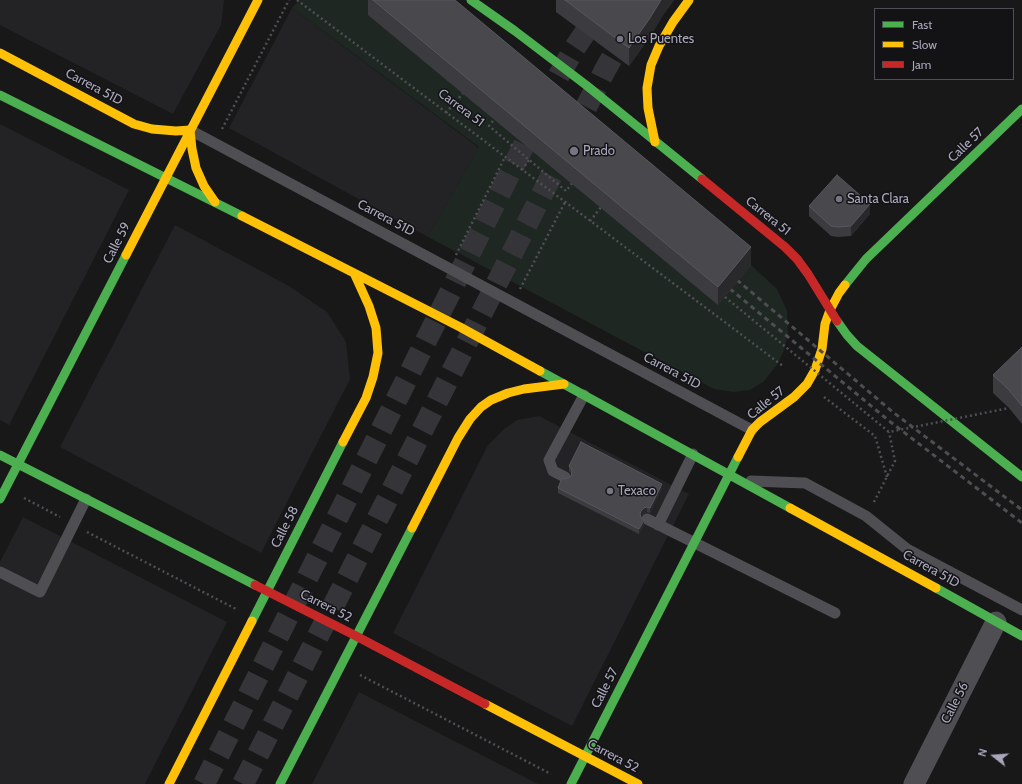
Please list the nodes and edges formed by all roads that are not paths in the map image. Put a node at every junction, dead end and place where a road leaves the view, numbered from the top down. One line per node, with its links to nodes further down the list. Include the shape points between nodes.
1 (258, 0): 7 (main road, Calle 59)
2 (471, 0): 8 (main road, Carrera 51, via 492,11)
3 (689, 0): 8 (main road, via 673,22 651,64 647,88 648,108)
4 (0, 54): 7 (main road, Carrera 51D, via 134,124 152,129)
5 (0, 95): 9 (main road, Carrera 51D)
6 (1022, 109): 12 (main road, Calle 57, via 866,259)
7 (190, 130): 9 (main road, Calle 59); 10 (main road, via 196,168); 15 (lane, Carrera 51D)
8 (655, 142): 12 (main road, Carrera 51, via 785,247 808,274)
9 (165, 177): 10 (main road, Carrera 51D); 18 (main road, Calle 59)
10 (215, 202): 11 (main road, Carrera 51D)
11 (354, 274): 13 (main road, Carrera 51D, via 460,327); 29 (main road, Calle 58, via 376,328 378,353 374,377 366,398)
12 (830, 310): 15 (main road, Calle 57, via 815,370 807,384); 21 (main road, Carrera 51, via 860,349)
13 (564, 384): 14 (main road, Carrera 51D); 33 (main road, via 508,393 491,400 470,418)
14 (584, 395): 16 (main road, Carrera 51D); 20 (lane, via 549,460 553,471)
15 (752, 430): 19 (main road, Calle 57)
16 (693, 454): 19 (main road, Carrera 51D); 26 (lane)
17 (0, 455): 18 (main road, Carrera 52)
18 (18, 464): 23 (main road, Calle 59); 24 (main road, Carrera 52)
19 (729, 474): 22 (main road, Carrera 51D); 27 (main road, Calle 57)
20 (565, 477)
21 (1022, 477)
22 (742, 481): 30 (lane, Carrera 51D, via 805,483 866,516 906,549); 32 (main road, Carrera 51D)
23 (0, 499)
24 (86, 499): 28 (lane, via 40,592); 29 (main road, Carrera 52)
25 (647, 519): 26 (lane)
26 (658, 525): 27 (lane)
27 (693, 543): 31 (lane); 35 (main road, Calle 57)
28 (0, 572)
29 (268, 591): 33 (main road, Carrera 52); 36 (main road, Calle 58)
30 (1022, 610)
31 (835, 613)
32 (996, 622): 34 (main road, Carrera 51D); 40 (street, Calle 56)
33 (356, 636): 35 (main road, Carrera 52); 37 (main road)
34 (1022, 636)
35 (585, 756): 38 (main road, Calle 57); 39 (main road, Carrera 52)
36 (169, 784)
37 (280, 784)
38 (571, 784)
39 (638, 784)
40 (914, 784)

